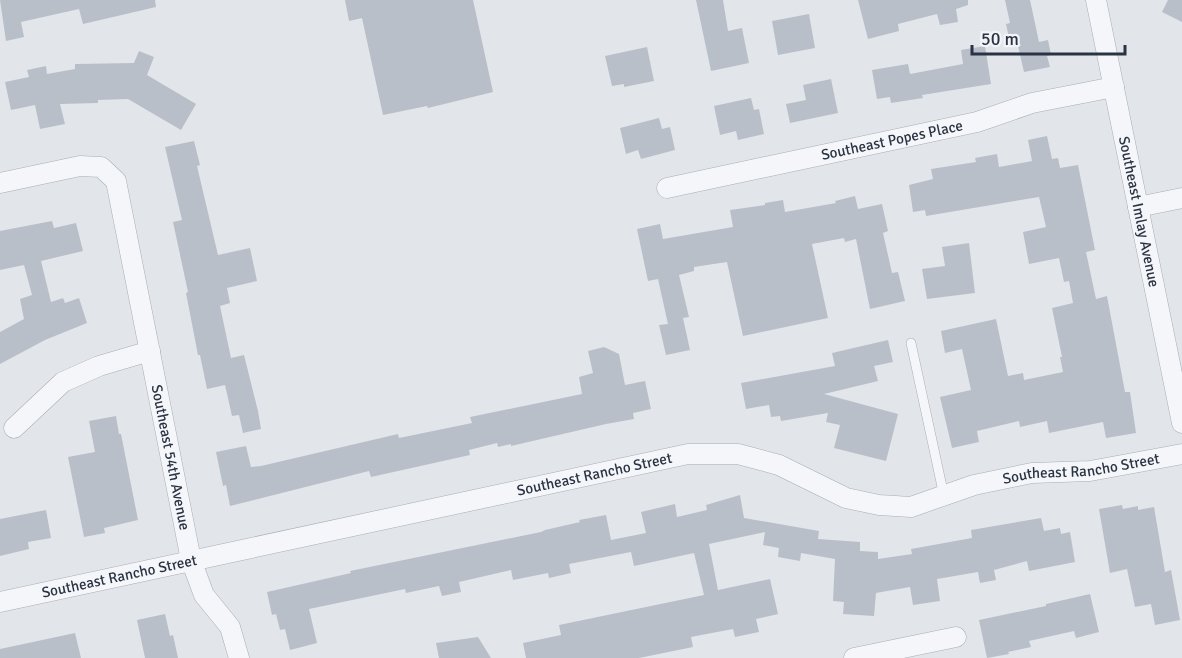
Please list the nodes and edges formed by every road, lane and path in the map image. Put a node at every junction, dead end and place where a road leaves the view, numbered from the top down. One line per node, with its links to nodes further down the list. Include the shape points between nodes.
1 (1096, 0): 2 (street, Southeast Imlay Avenue)
2 (1114, 87): 4 (street, Southeast Popes Place, via 1032,103 977,122); 6 (street, Southeast Imlay Avenue)
3 (0, 183): 8 (street, Southeast 54th Avenue, via 80,166 101,167 116,181)
4 (667, 188)
5 (1182, 198): 6 (street)
6 (1138, 207): 9 (street, Southeast Imlay Avenue)
7 (911, 343): 12 (lane)
8 (150, 351): 10 (street, via 63,382); 13 (street, Southeast 54th Avenue)
9 (1182, 423)
10 (14, 428)
11 (1182, 454): 12 (street, Southeast Rancho Street, via 1090,471 1032,473 974,485)
12 (944, 496): 13 (street, Southeast Rancho Street, via 911,507 879,505 846,498 779,465 738,454 688,454)
13 (191, 560): 14 (street, Southeast Rancho Street); 16 (street, Southeast 54th Avenue, via 204,594 230,627)
14 (0, 602)
15 (956, 637): 17 (street)
16 (239, 658)
17 (854, 658)

